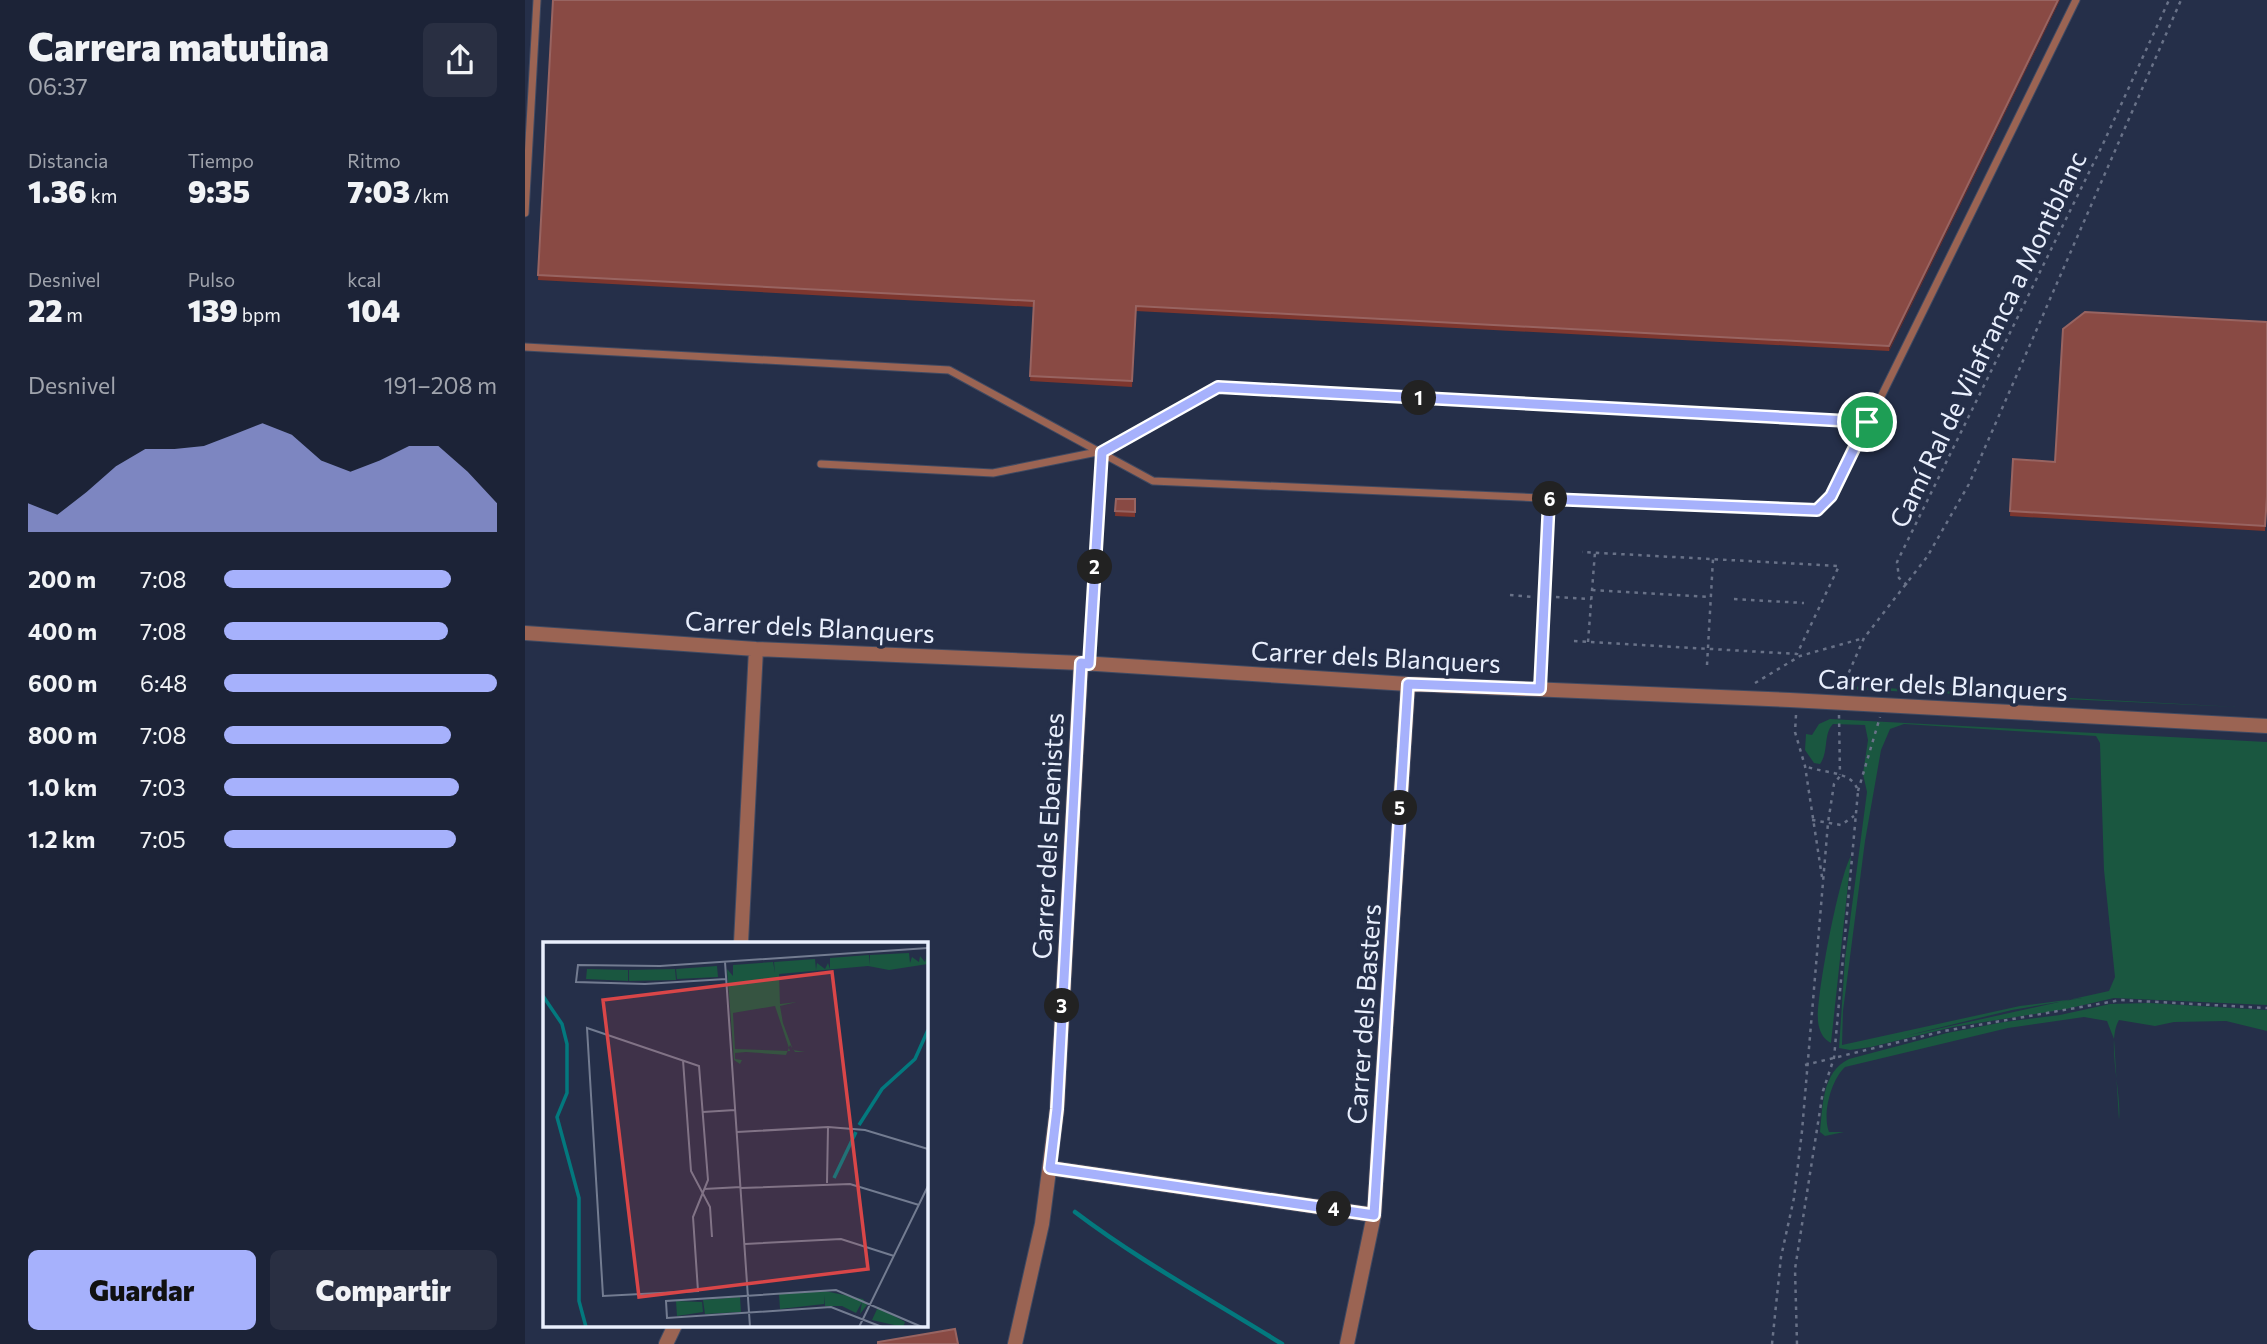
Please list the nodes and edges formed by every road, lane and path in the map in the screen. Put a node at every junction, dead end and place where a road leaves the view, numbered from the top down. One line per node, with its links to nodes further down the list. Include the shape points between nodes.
1 (537, 0): 5 (lane)
2 (2075, 0): 7 (lane)
3 (2169, 0): 14 (path, Camí Ral de Vilafranca a Montblanc, via 1897,562 1899,578)
4 (2181, 0): 14 (path, via 1969,484 1943,533)
5 (525, 213)
6 (525, 347): 8 (lane, via 949,370)
7 (1867, 422): 8 (lane, via 1218,387); 10 (lane, via 1831,496 1817,510)
8 (1102, 452): 9 (lane, via 993,473); 10 (lane, via 1153,481); 29 (lane)
9 (821, 464)
10 (1549, 499): 33 (lane)
11 (1582, 552): 12 (path)
12 (1595, 552): 13 (path); 15 (path)
13 (1713, 559): 19 (path); 27 (path, via 1839,566 1797,654)
14 (1906, 585): 24 (path)
15 (1592, 590): 19 (path); 20 (path)
16 (1510, 595): 17 (path)
17 (1532, 597)
18 (1556, 597): 20 (path)
19 (1710, 597): 27 (path)
20 (1591, 599): 26 (path)
21 (1734, 599): 22 (path)
22 (1804, 603)
23 (525, 633): 28 (street, Carrer dels Blanquers)
24 (1864, 638): 31 (path, via 1843,683); 34 (path, via 1800,656 1757,681)
25 (1574, 641): 26 (path)
26 (1588, 642): 27 (path)
27 (1707, 648): 30 (path)
28 (756, 649): 29 (street, Carrer dels Blanquers); 46 (street)
29 (1085, 664): 32 (street, Carrer dels Blanquers); 50 (street, Carrer dels Ebenistes)
30 (1707, 664)
31 (1837, 682)
32 (1408, 684): 33 (street, Carrer dels Blanquers); 51 (street, Carrer dels Basters)
33 (1540, 689): 34 (street, Carrer dels Blanquers)
34 (1741, 698): 35 (street, Carrer dels Blanquers)
35 (1797, 700): 38 (street, Carrer dels Blanquers); 39 (path, via 1795,732)
36 (1839, 719): 40 (path)
37 (1879, 721): 41 (path)
38 (2267, 726)
39 (1805, 766): 40 (path); 43 (path)
40 (1840, 775): 41 (path, via 1855,781); 44 (path, via 1834,784)
41 (1858, 792): 42 (path)
42 (1854, 816): 44 (path, via 1841,825); 48 (path)
43 (1812, 820): 44 (path); 45 (path)
44 (1828, 823): 45 (path)
45 (1823, 880): 49 (path)
46 (741, 942)
47 (2267, 1008): 48 (path, via 2121,1000 1944,1031)
48 (1834, 1058): 49 (path); 57 (path, via 1823,1091 1795,1269)
49 (1805, 1065): 56 (path, via 1794,1198 1780,1257)
50 (1050, 1168): 51 (street); 54 (street, Carrer dels Ebenistes)
51 (1374, 1215): 55 (street, Carrer dels Basters)
52 (675, 1326): 53 (street)
53 (666, 1344)
54 (1015, 1344)
55 (1347, 1344)
56 (1772, 1344)
57 (1797, 1344)

